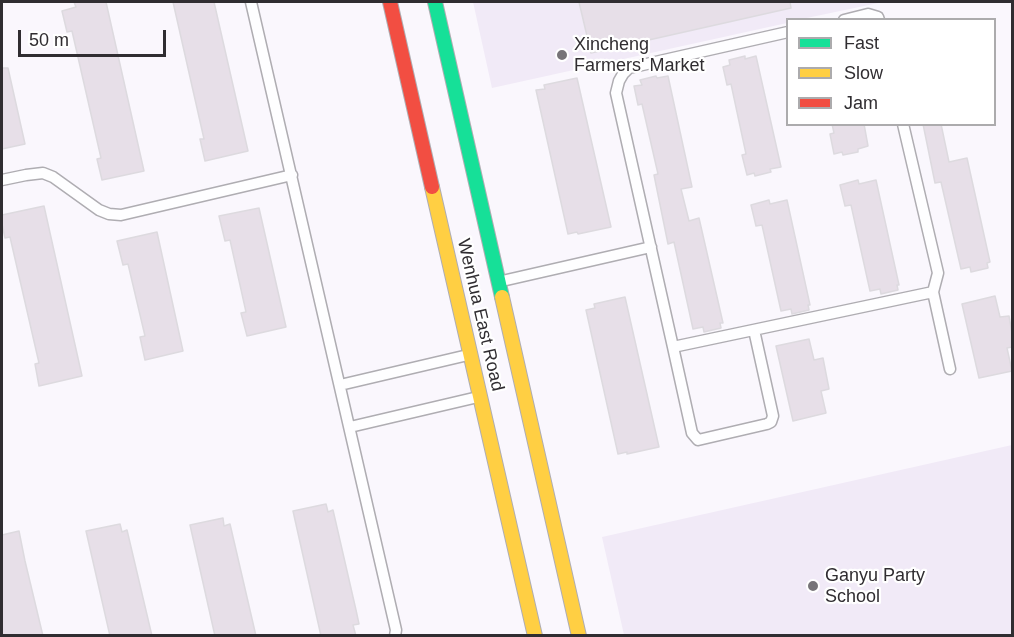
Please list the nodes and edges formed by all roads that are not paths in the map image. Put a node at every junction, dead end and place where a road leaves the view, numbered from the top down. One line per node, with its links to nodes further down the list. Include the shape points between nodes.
1 (251, 2): 8 (lane)
2 (390, 2): 15 (main road, Wenhua East Road)
3 (435, 2): 11 (main road, Wenhua East Road)
4 (852, 18): 5 (lane, via 868,14)
5 (878, 18)
6 (786, 32): 10 (lane, via 629,68 623,74 616,93)
7 (903, 126): 12 (lane, via 938,273)
8 (292, 176): 9 (lane, via 121,215 99,210 43,173); 17 (lane)
9 (2, 180)
10 (651, 247): 11 (lane); 14 (lane)
11 (498, 282): 22 (main road, Wenhua East Road)
12 (933, 292): 13 (lane); 16 (lane)
13 (754, 330): 14 (lane); 14 (lane, via 773,416 771,422 698,440 692,433)
14 (673, 347)
15 (470, 355): 17 (lane); 18 (main road, Wenhua East Road)
16 (950, 369)
17 (340, 385): 19 (lane)
18 (480, 397): 19 (lane); 21 (main road, Wenhua East Road)
19 (350, 427): 20 (lane)
20 (395, 636)
21 (535, 636)
22 (579, 636)

